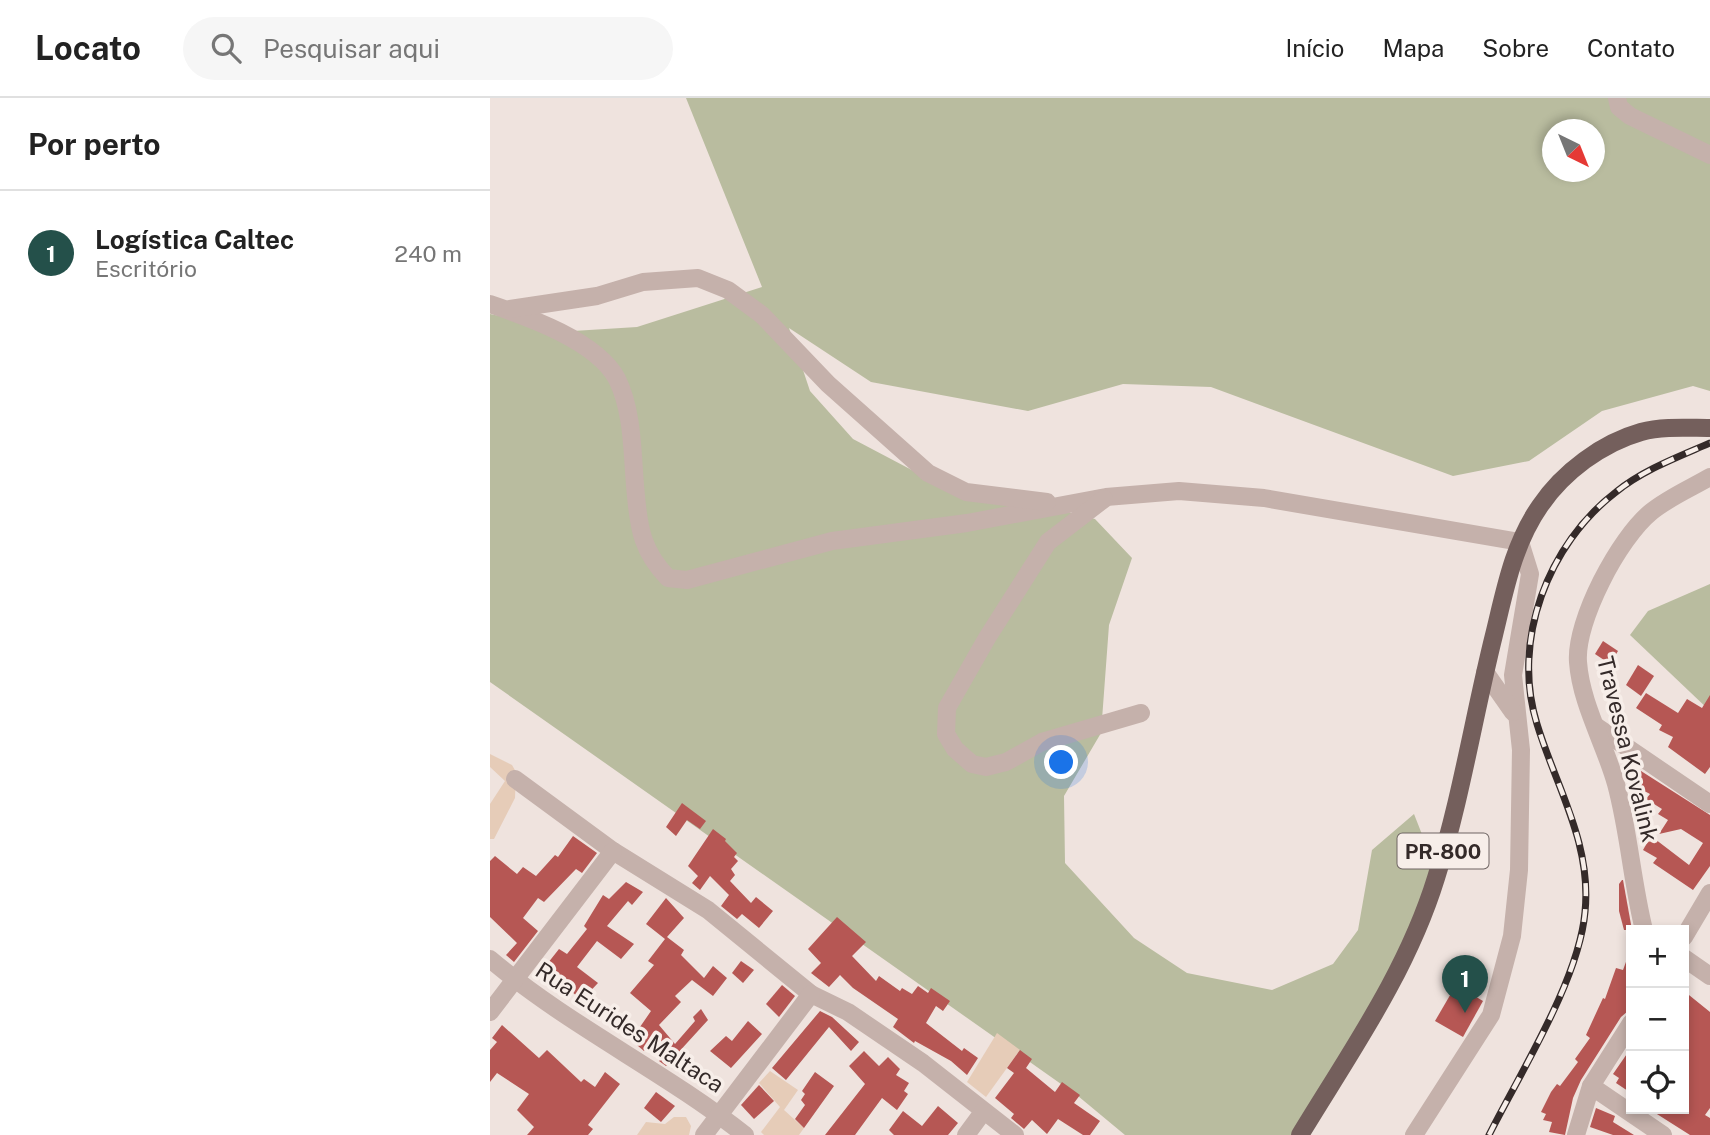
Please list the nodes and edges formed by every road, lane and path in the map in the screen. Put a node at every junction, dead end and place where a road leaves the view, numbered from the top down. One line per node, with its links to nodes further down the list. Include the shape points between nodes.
1 (1617, 98): 2 (street, via 1619,107 1630,116)
2 (1710, 155)
3 (499, 307): 7 (street, via 597,296 643,282 698,278 728,290 762,315 828,384 928,473 966,492); 7 (street, via 532,318 591,350 617,379 628,421 640,537 652,561 668,578 687,580 832,541)
4 (1710, 428): 8 (main road, PR-800, via 1643,432 1598,452 1553,489)
5 (1710, 477): 12 (street, Travessa Kovalink, via 1644,519 1601,585 1584,626 1578,662)
6 (1106, 497): 7 (street); 8 (street, via 1179,491 1264,498); 10 (street, via 1048,542 947,708 946,734 972,764 985,767 1006,762 1042,742)
7 (1065, 505)
8 (1520, 542): 9 (main road, PR-800); 11 (street, via 1530,574 1513,675)
9 (1485, 672): 11 (street); 33 (main road, PR-800, via 1437,876 1416,935 1401,969)
10 (1140, 713)
11 (1518, 719): 34 (street, via 1519,870 1512,936 1491,1015)
12 (1597, 727): 14 (street); 17 (street, Travessa Kovalink, via 1616,786)
13 (515, 779): 15 (street)
14 (1710, 804)
15 (613, 850): 22 (street); 23 (street, via 709,909)
16 (1710, 893): 18 (street)
17 (1644, 925)
18 (1689, 929)
19 (490, 958): 22 (street, Rua Eurides Maltaca)
20 (1689, 961): 21 (street)
21 (1710, 976)
22 (516, 980): 24 (street); 28 (street, Rua Eurides Maltaca)
23 (811, 995): 27 (street, via 848,1012 923,1063); 28 (street)
24 (490, 1012)
25 (1626, 1031): 26 (street)
26 (1591, 1086): 35 (street); 36 (street)
27 (983, 1112): 31 (street); 32 (street)
28 (720, 1115): 29 (street); 30 (street, Rua Eurides Maltaca)
29 (704, 1135)
30 (745, 1135)
31 (966, 1135)
32 (1014, 1135)
33 (1300, 1135)
34 (1414, 1135)
35 (1576, 1135)
36 (1663, 1135)

